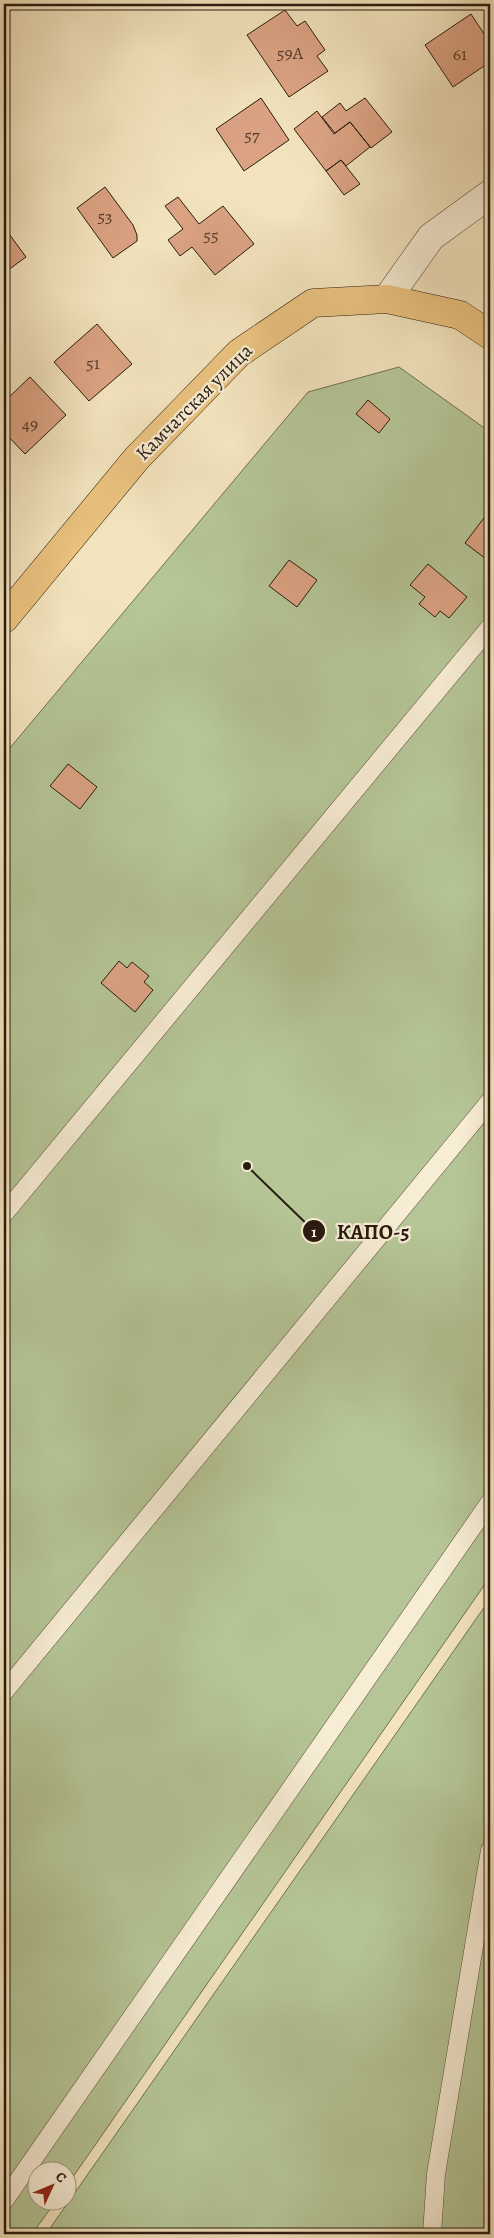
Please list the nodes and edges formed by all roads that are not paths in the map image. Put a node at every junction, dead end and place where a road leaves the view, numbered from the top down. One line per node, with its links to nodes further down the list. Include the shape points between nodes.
1 (490, 194): 2 (street, via 431,237)
2 (387, 299): 3 (main road, Камчатская улица, via 460,315); 4 (main road, Камчатская улица, via 313,302 239,353 137,458)
3 (490, 335)
4 (4, 619)
5 (490, 627): 7 (lane)
6 (490, 1101): 9 (lane)
7 (4, 1214)
8 (490, 1502): 11 (lane)
9 (4, 1692)
10 (490, 1850): 12 (lane, via 436,2174)
11 (4, 2201)
12 (432, 2234)

